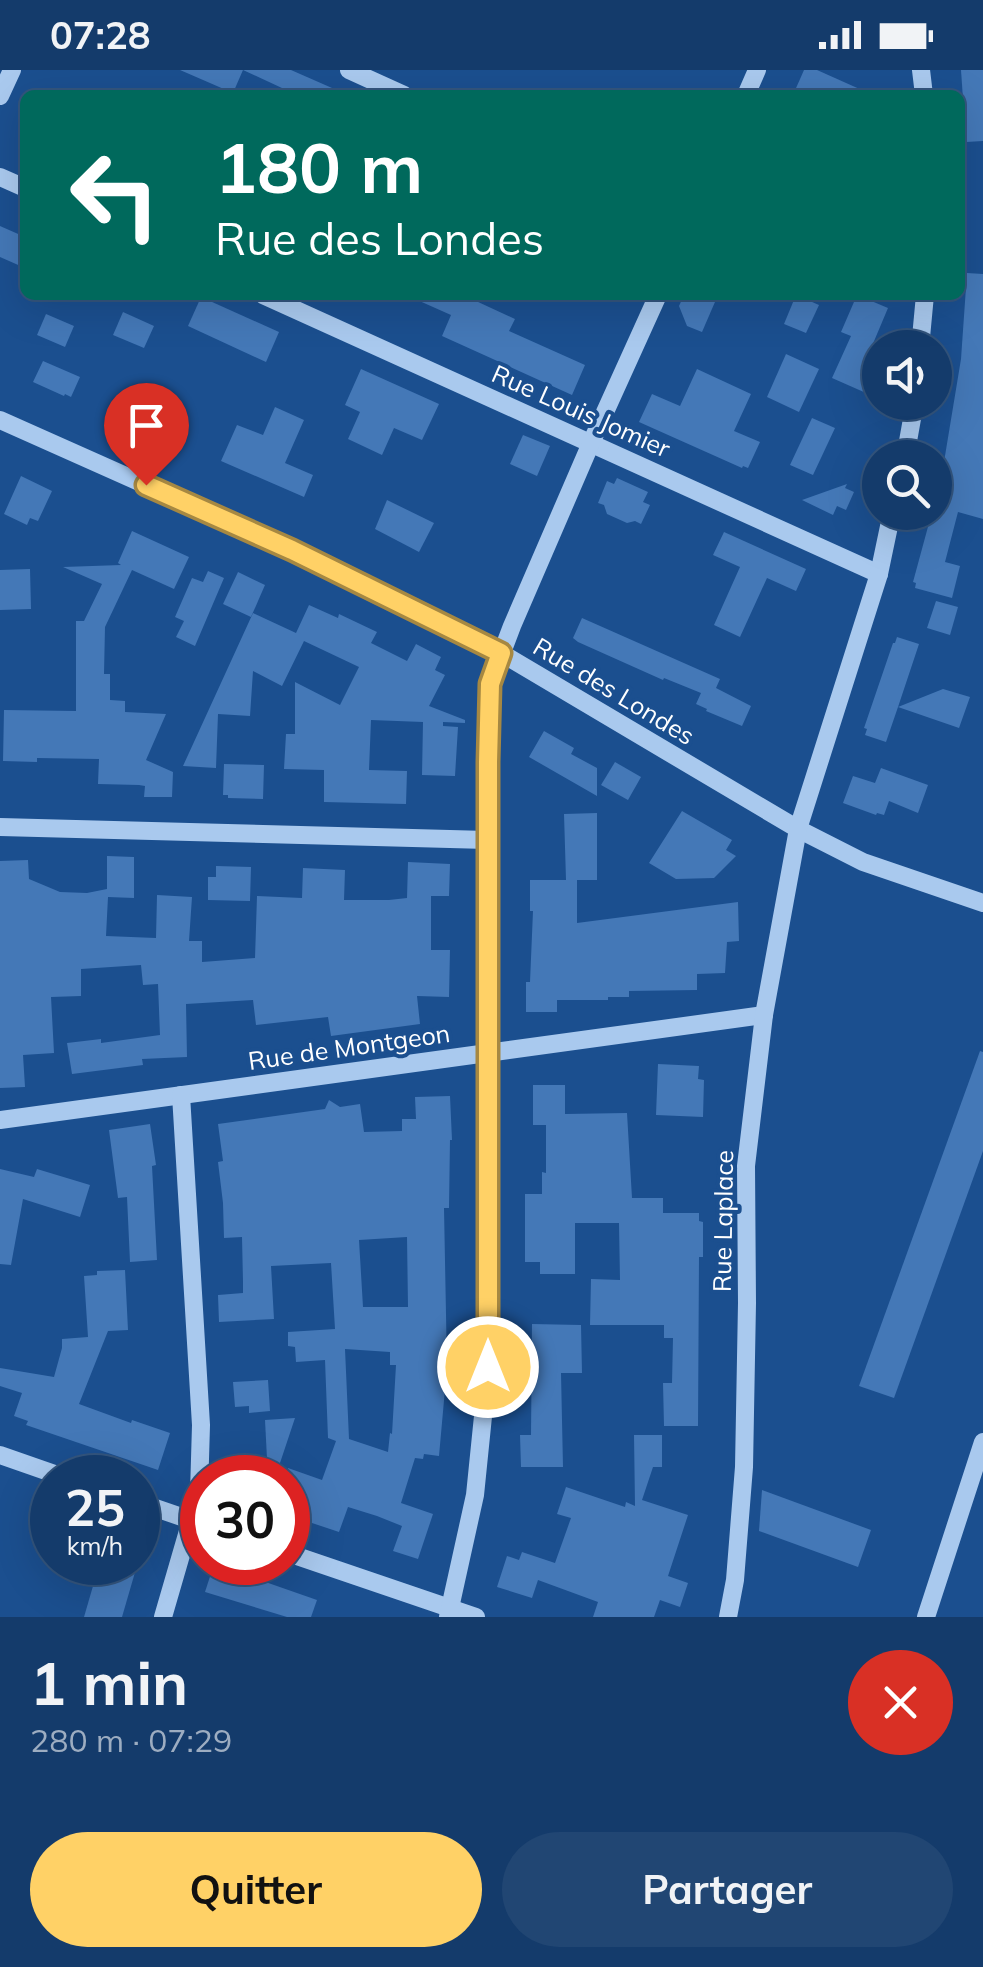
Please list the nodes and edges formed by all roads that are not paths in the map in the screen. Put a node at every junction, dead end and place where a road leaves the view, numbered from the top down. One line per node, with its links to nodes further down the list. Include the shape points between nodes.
1 (12, 70): 3 (street)
2 (349, 70): 4 (street)
3 (1, 90)
4 (393, 90)
5 (273, 300): 10 (street, Rue Louis Jomier)
6 (656, 300): 10 (street)
7 (925, 300): 8 (street)
8 (922, 330)
9 (0, 420): 13 (street, Rue des Londes, via 292,550)
10 (590, 443): 12 (street, Rue Louis Jomier); 13 (street)
11 (888, 530): 12 (street, Rue Laplace)
12 (878, 574): 15 (street, Rue Laplace)
13 (501, 653): 15 (street, Rue des Londes); 16 (street, via 490,684)
14 (0, 827): 16 (street)
15 (798, 829): 17 (street, Rue des Londes, via 863,862); 18 (street, Rue Laplace)
16 (487, 840): 19 (street)
17 (983, 903)
18 (764, 1016): 19 (street, Rue de Montgeon); 31 (street, Rue Laplace, via 746,1166 744,1466)
19 (489, 1053): 20 (street, Rue de Montgeon); 28 (street, via 488,1367 475,1495)
20 (180, 1095): 21 (street, Rue de Montgeon); 24 (street)
21 (0, 1120)
22 (983, 1442): 32 (street)
23 (0, 1455): 25 (street)
24 (200, 1455)
25 (30, 1465)
26 (310, 1561): 28 (street)
27 (180, 1570): 29 (street)
28 (449, 1613): 30 (street)
29 (163, 1617)
30 (476, 1617)
31 (728, 1617)
32 (926, 1617)

